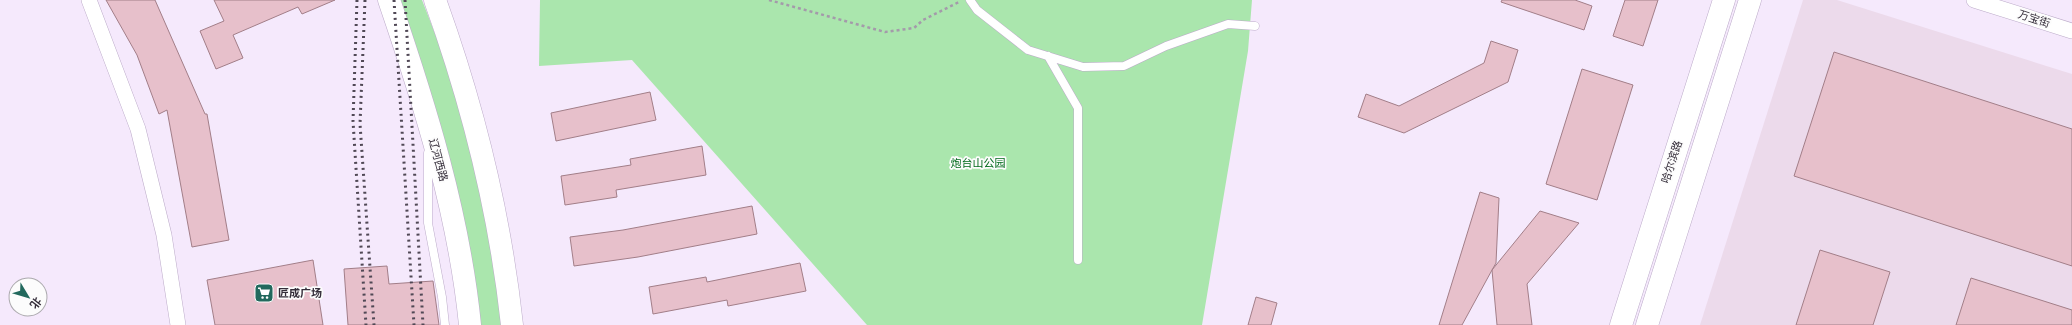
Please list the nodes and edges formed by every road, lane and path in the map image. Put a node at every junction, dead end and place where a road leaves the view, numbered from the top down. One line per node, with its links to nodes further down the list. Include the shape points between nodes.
1 (89, 0): 15 (street, via 138,129 164,235)
2 (389, 0): 13 (street, 辽河西路)
3 (435, 0): 18 (street, via 474,118 492,196)
4 (769, 0): 5 (path, via 885,32 914,28 923,20)
5 (963, 0)
6 (970, 0): 12 (lane, via 976,10 1028,50)
7 (1724, 0): 19 (street, 哈尔滨路)
8 (1750, 0): 20 (street)
9 (1974, 0): 11 (street, 万宝街)
10 (1255, 26): 12 (lane, via 1228,24 1166,46 1124,66 1083,66)
11 (2072, 31)
12 (1048, 56): 14 (lane, via 1078,108)
13 (428, 124): 16 (lane, via 428,223); 17 (street, 辽河西路, via 450,203)
14 (1078, 260)
15 (178, 325)
16 (445, 325)
17 (470, 325)
18 (512, 325)
19 (1620, 325)
20 (1647, 325)

